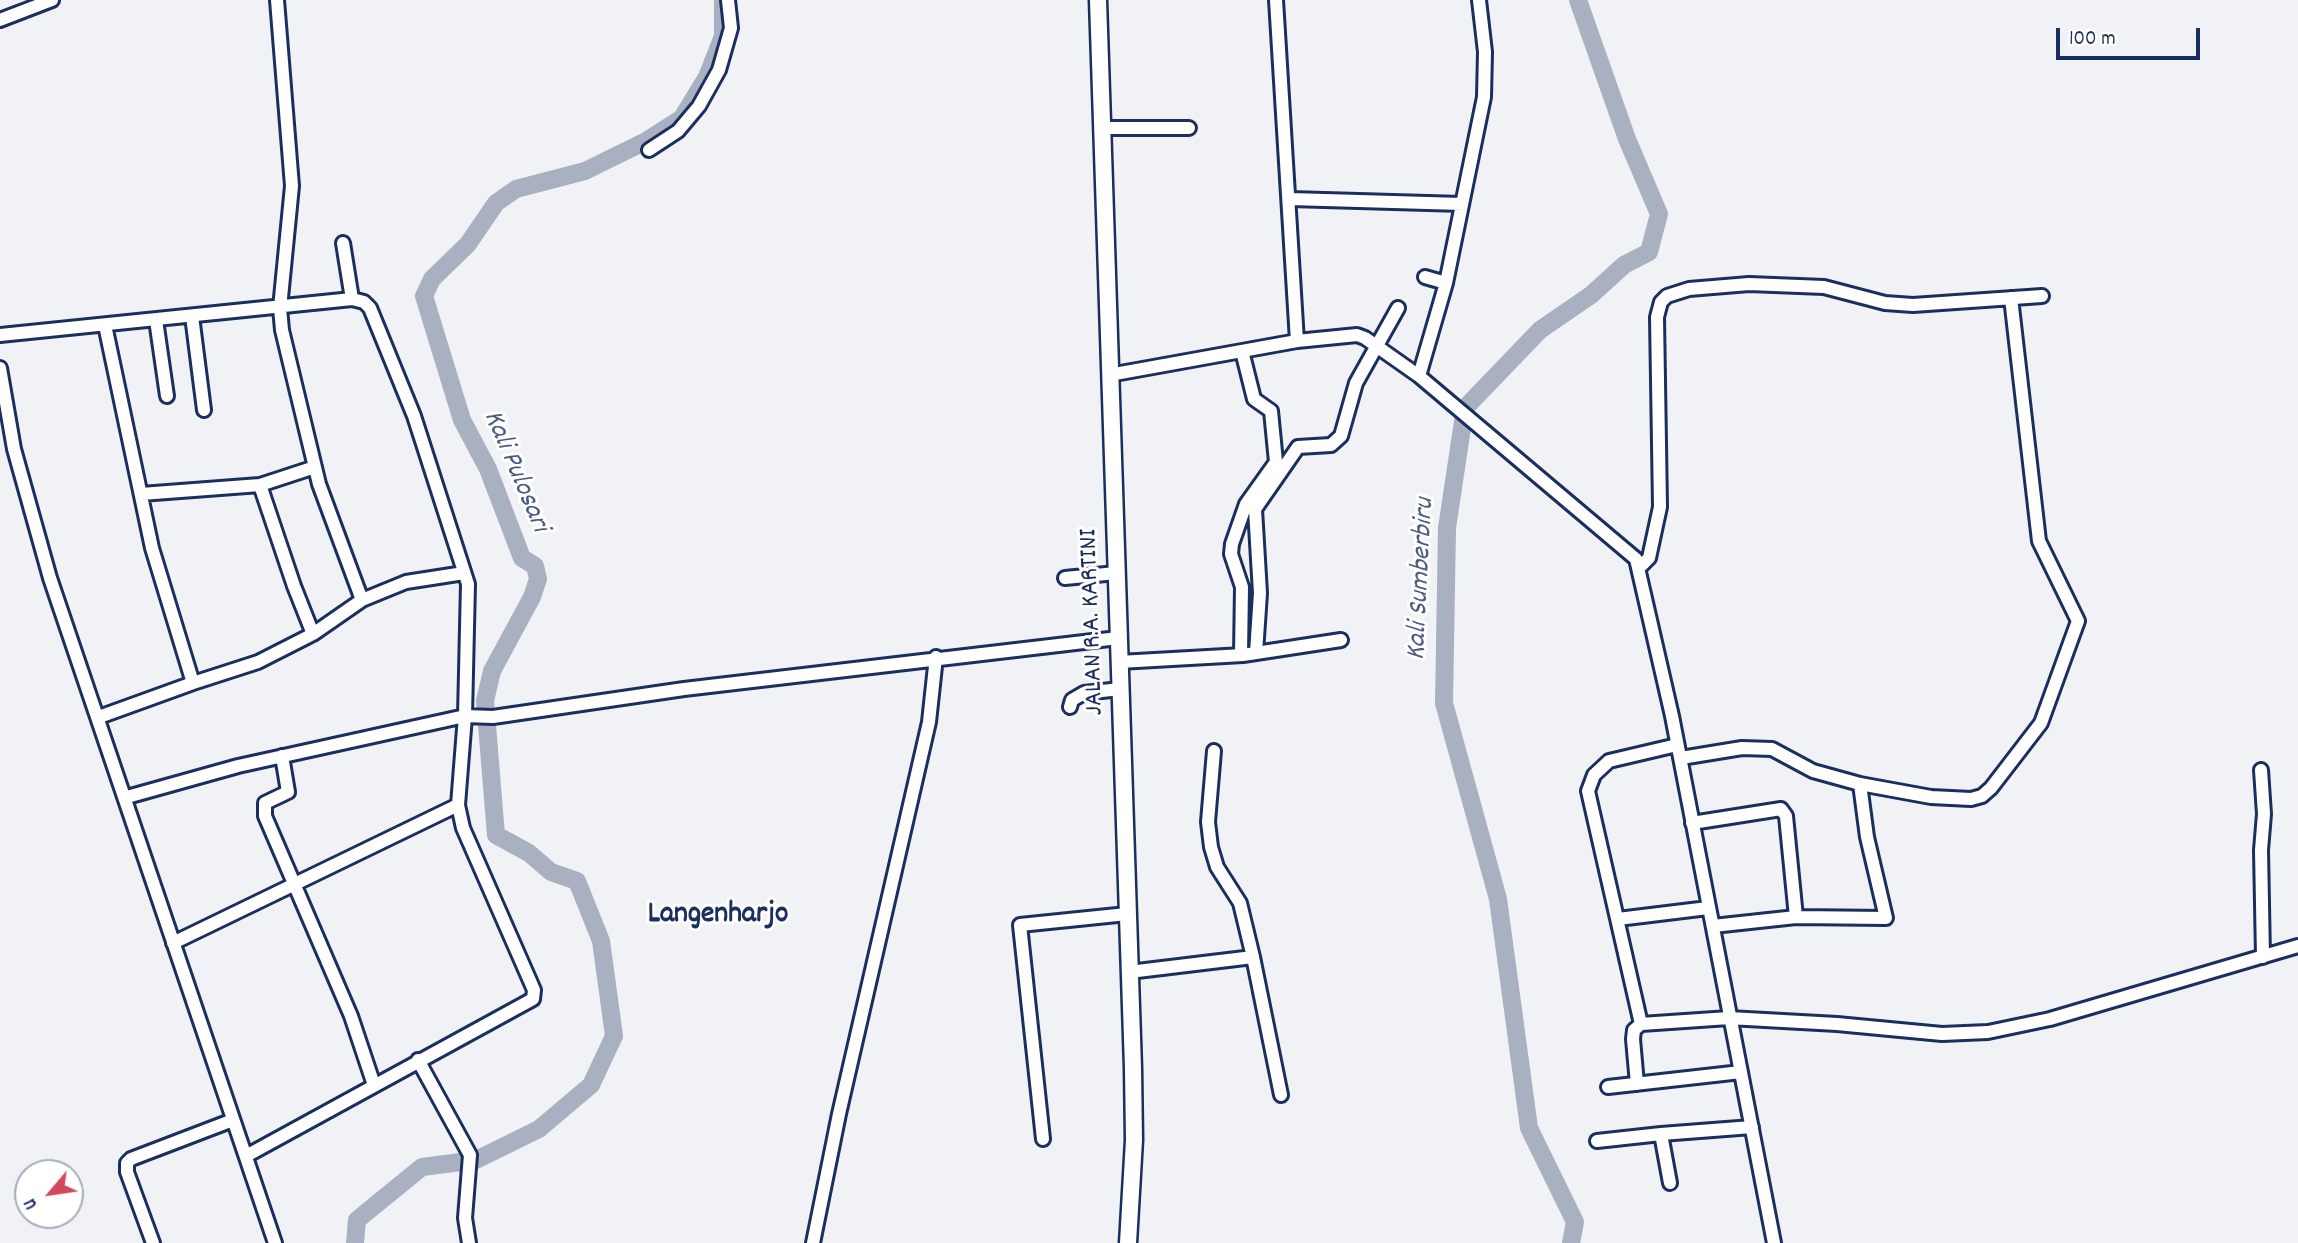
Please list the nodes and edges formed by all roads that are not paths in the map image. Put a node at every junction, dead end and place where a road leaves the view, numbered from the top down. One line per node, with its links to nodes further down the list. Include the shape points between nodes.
1 (52, 0): 7 (street)
2 (277, 0): 20 (street, via 292,186)
3 (729, 0): 11 (street, via 731,29 719,71 678,131)
4 (1098, 0): 9 (main road, JALAN R.A. KARTINI)
5 (1276, 0): 12 (street)
6 (1479, 0): 13 (street, via 1484,97)
7 (18, 6): 8 (street)
8 (0, 20)
9 (1102, 128): 10 (street); 30 (main road, JALAN R.A. KARTINI)
10 (1189, 128)
11 (649, 150)
12 (1290, 200): 13 (street); 26 (street)
13 (1462, 204): 16 (street)
14 (343, 243): 18 (street)
15 (1425, 277): 16 (street)
16 (1443, 282): 31 (street)
17 (2042, 296): 19 (street)
18 (352, 299): 20 (street); 39 (street, via 363,302 375,320 414,416)
19 (2012, 300): 38 (street, via 1913,305 1885,303 1824,287 1748,284 1689,289 1667,296 1657,317 1660,508 1649,558); 59 (street, via 2039,541 2076,611 2077,626 2044,719 1982,796 1931,797)
20 (280, 308): 22 (street); 34 (street)
21 (1398, 308): 27 (street)
22 (192, 316): 23 (street); 33 (street)
23 (156, 320): 24 (street); 32 (street)
24 (105, 325): 25 (street); 36 (street)
25 (0, 335)
26 (1297, 341): 27 (street, via 1357,335); 28 (street)
27 (1374, 343): 31 (street); 37 (street, via 1356,383 1341,436 1331,445 1298,447)
28 (1242, 351): 30 (street); 37 (street, via 1254,398 1271,411 1276,462)
29 (0, 368): 53 (street, via 14,449 50,578)
30 (1110, 375): 40 (main road, JALAN R.A. KARTINI)
31 (1419, 376): 38 (street)
32 (167, 396)
33 (204, 410)
34 (315, 467): 35 (street); 42 (street)
35 (260, 485): 36 (street); 43 (street)
36 (141, 494): 49 (street, via 152,548)
37 (1251, 506): 46 (street, via 1260,593); 46 (street, via 1231,554 1242,587)
38 (1640, 567): 54 (street)
39 (464, 573): 42 (street, via 406,582); 52 (street, via 468,593)
40 (1116, 573): 41 (street); 44 (main road, JALAN R.A. KARTINI)
41 (1065, 578)
42 (362, 600): 43 (street)
43 (313, 634): 49 (street, via 258,662)
44 (1118, 638): 47 (street); 48 (main road, JALAN R.A. KARTINI)
45 (1341, 640): 46 (street)
46 (1248, 654): 48 (street)
47 (936, 657): 52 (street, via 487,717); 92 (street, via 929,722)
48 (1119, 662): 50 (main road, JALAN R.A. KARTINI)
49 (193, 683): 53 (street)
50 (1120, 689): 51 (street, via 1084,693 1072,700); 65 (main road, JALAN R.A. KARTINI)
51 (1070, 707)
52 (465, 716): 56 (street); 61 (street)
53 (99, 717): 60 (street)
54 (1677, 745): 57 (street); 67 (street, via 1609,761 1590,785 1588,801)
55 (1214, 751): 71 (street, via 1208,822 1211,847 1217,867 1240,903)
56 (282, 756): 60 (street); 63 (street, via 288,792 265,803 264,809)
57 (1681, 758): 59 (street, via 1742,748 1772,749 1813,771); 62 (street)
58 (2261, 770): 72 (street)
59 (1860, 784): 66 (street, via 1886,918)
60 (127, 797): 69 (street)
61 (458, 805): 63 (street); 76 (street, via 463,828 534,995 529,1003)
62 (1692, 823): 64 (street); 66 (street, via 1781,809 1786,816)
63 (294, 883): 69 (street); 79 (street, via 351,1016)
64 (1709, 908): 67 (street); 68 (street)
65 (1127, 914): 73 (main road, JALAN R.A. KARTINI); 85 (street, via 1020,925)
66 (1796, 917): 68 (street)
67 (1618, 919): 75 (street)
68 (1713, 926): 74 (street)
69 (173, 943): 82 (street)
70 (2298, 946): 72 (street)
71 (1253, 957): 73 (street); 81 (street)
72 (2263, 957): 74 (street, via 2050,1019 1956,1035)
73 (1129, 972): 93 (main road, JALAN R.A. KARTINI, via 1134,1140)
74 (1729, 1018): 75 (street); 77 (street)
75 (1641, 1024): 78 (street, via 1633,1039)
76 (418, 1060): 79 (street); 91 (street, via 470,1160 465,1218)
77 (1741, 1072): 78 (street); 83 (street)
78 (1637, 1084): 80 (street)
79 (374, 1085): 87 (street)
80 (1608, 1087)
81 (1281, 1095)
82 (233, 1121): 87 (street); 89 (street, via 127,1163)
83 (1752, 1127): 84 (street); 94 (street)
84 (1661, 1134): 86 (street); 88 (street)
85 (1042, 1139)
86 (1597, 1141)
87 (246, 1156): 90 (street)
88 (1670, 1183)
89 (153, 1243)
90 (275, 1243)
91 (469, 1243)
92 (813, 1243)
93 (1128, 1243)
94 (1774, 1243)

